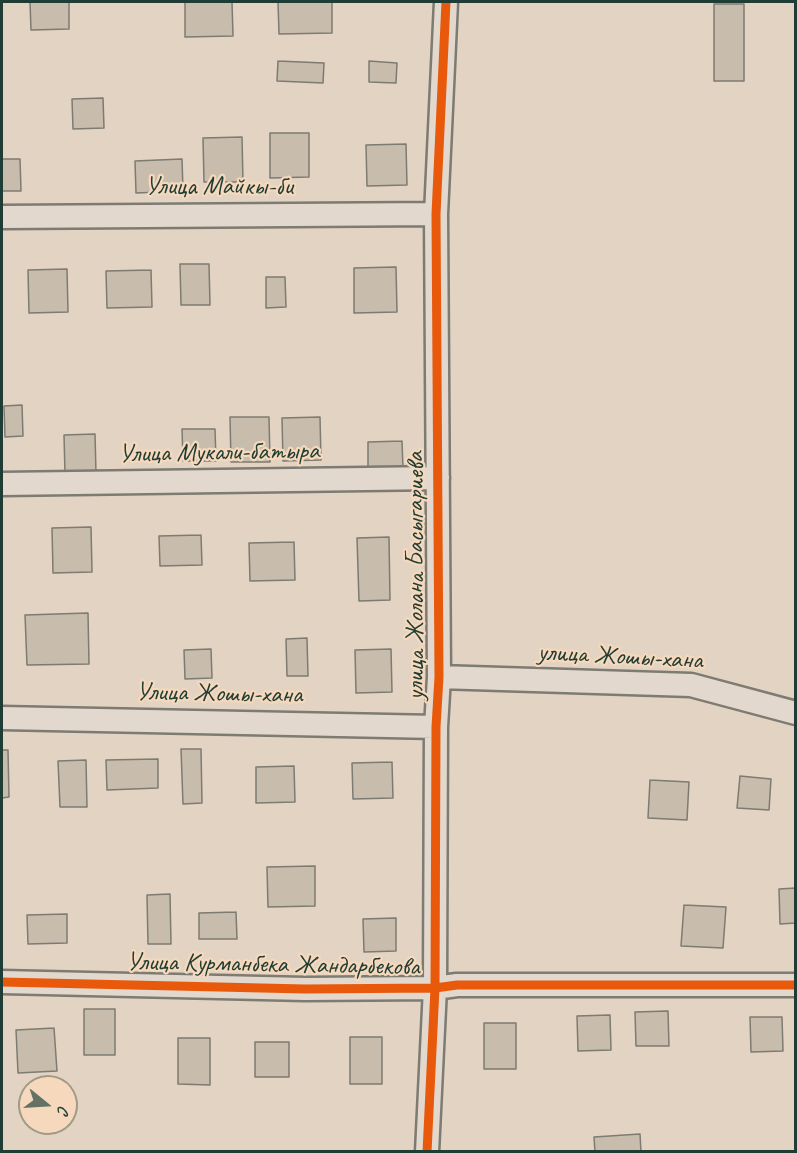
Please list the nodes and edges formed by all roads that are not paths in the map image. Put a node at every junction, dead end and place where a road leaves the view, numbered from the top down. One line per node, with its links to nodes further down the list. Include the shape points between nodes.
1 (446, 2): 2 (street, улица Жолана Басыгариева)
2 (436, 214): 3 (street, Улица Майкы-би); 4 (street, улица Жолана Басыгариева)
3 (2, 217)
4 (438, 478): 5 (street, Улица Мукали-батыра); 6 (street, улица Жолана Басыгариева)
5 (2, 484)
6 (439, 677): 7 (street, улица Жошы-хана, via 691,685); 9 (street, улица Жолана Басыгариева)
7 (795, 713)
8 (2, 718): 9 (street, Улица Жошы-хана)
9 (436, 727): 12 (street, улица Жолана Басыгариева)
10 (2, 982): 12 (street, Улица Курманбека Жандарбекова)
11 (795, 985): 12 (street, Улица Курманбека Жандарбекова)
12 (435, 988): 13 (street, улица Жолана Басыгариева)
13 (427, 1152)

